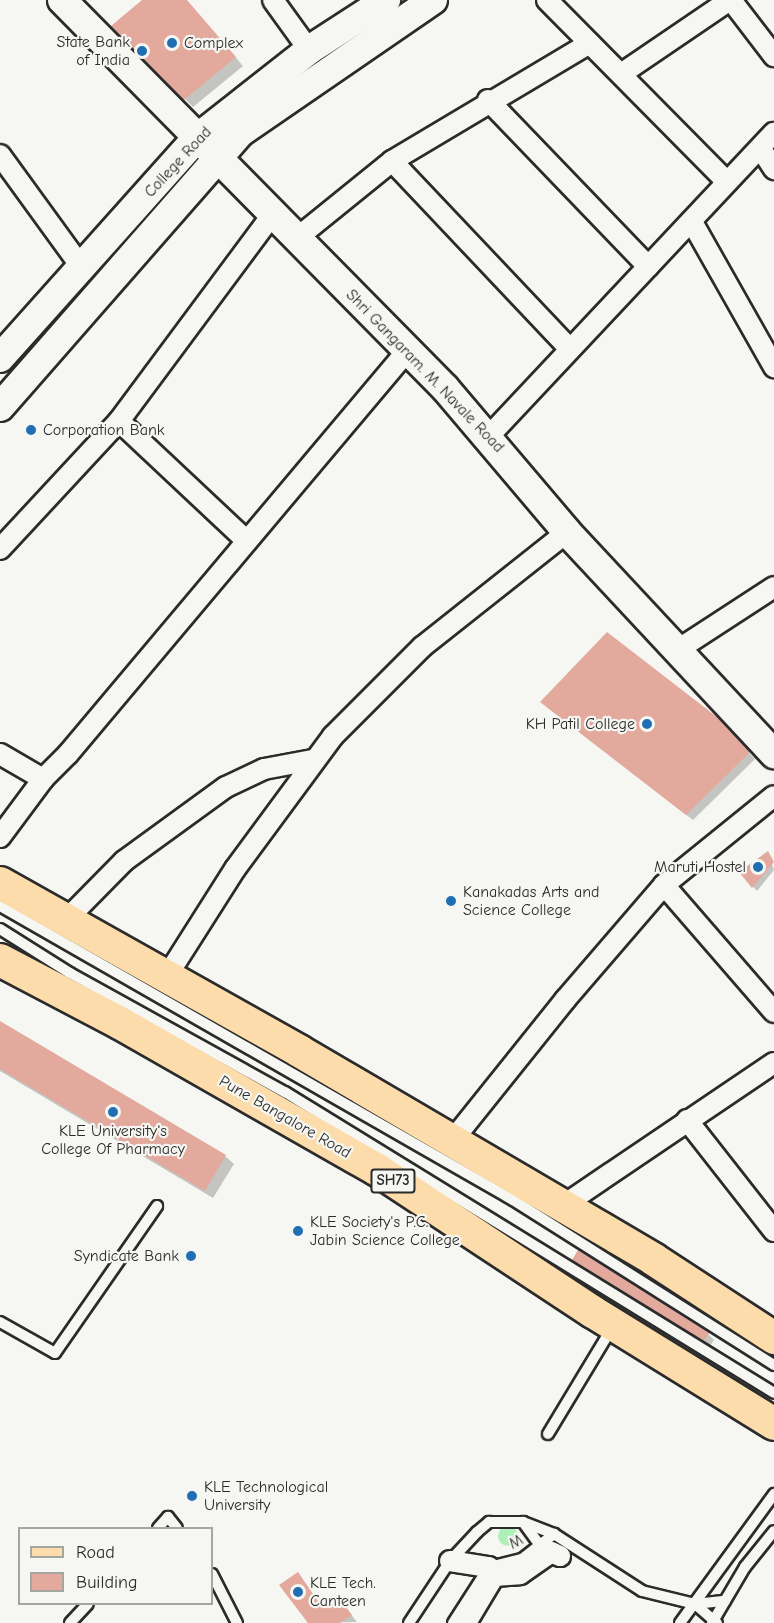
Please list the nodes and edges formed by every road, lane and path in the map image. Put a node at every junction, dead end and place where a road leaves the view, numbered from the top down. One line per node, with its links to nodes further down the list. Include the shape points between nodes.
1 (62, 0): 13 (main road, Shri Gangaram. M. Navale Road)
2 (273, 0): 8 (street)
3 (386, 0): 8 (main road, College Road)
4 (433, 0): 16 (main road, via 240,132)
5 (547, 0): 7 (street)
6 (731, 0): 9 (street); 10 (street)
7 (590, 43): 10 (street); 11 (street)
8 (309, 50): 13 (main road, College Road)
9 (774, 57)
10 (621, 74): 19 (street)
11 (488, 100): 17 (street); 23 (street)
12 (774, 133): 14 (street)
13 (196, 139): 16 (main road, Shri Gangaram. M. Navale Road); 24 (main road, College Road)
14 (761, 149): 18 (street); 19 (street)
15 (0, 155): 24 (street)
16 (217, 158): 20 (main road, Shri Gangaram. M. Navale Road); 29 (main road)
17 (392, 161): 22 (street); 25 (street)
18 (774, 168)
19 (727, 182): 21 (street)
20 (273, 214): 22 (main road, Shri Gangaram. M. Navale Road); 30 (street)
21 (692, 222): 23 (street); 28 (street)
22 (297, 238): 26 (main road, Shri Gangaram. M. Navale Road)
23 (648, 266): 25 (street)
24 (82, 268): 27 (main road, College Road)
25 (569, 348): 31 (street)
26 (407, 351): 31 (main road, Shri Gangaram. M. Navale Road); 33 (street)
27 (0, 357)
28 (774, 367)
29 (0, 407)
30 (119, 421): 33 (street); 34 (street)
31 (489, 435): 32 (main road, Shri Gangaram. M. Navale Road)
32 (567, 532): 36 (main road, Shri Gangaram. M. Navale Road); 39 (street, via 422,648)
33 (247, 542): 40 (street)
34 (0, 549)
35 (774, 587): 36 (street)
36 (676, 651): 38 (main road, Shri Gangaram. M. Navale Road)
37 (0, 754): 40 (street)
38 (774, 754)
39 (312, 760): 46 (street, via 264,769 235,781 124,861); 49 (street, via 235,869)
40 (43, 779): 42 (street)
41 (774, 796): 44 (street)
42 (0, 837)
43 (0, 883): 46 (main road)
44 (664, 885): 50 (street); 53 (street)
45 (0, 906): 60 (lane, via 484,1183)
46 (68, 918): 49 (main road)
47 (0, 929): 61 (lane, via 70,974 334,1121)
48 (0, 960): 58 (main road, Pune Bangalore Road / SH73, via 376,1169)
49 (167, 976): 53 (main road)
50 (774, 1012)
51 (774, 1063): 52 (street)
52 (687, 1120): 55 (street); 56 (street)
53 (452, 1141): 55 (main road)
54 (158, 1206): 57 (lane, via 55,1353)
55 (561, 1207): 59 (main road, via 653,1259)
56 (774, 1231)
57 (0, 1322)
58 (614, 1325): 62 (main road, Pune Bangalore Road / SH73); 63 (lane)
59 (774, 1338)
60 (774, 1365)
61 (774, 1393)
62 (774, 1424)
63 (548, 1434)
64 (774, 1494): 70 (lane)
65 (523, 1522): 69 (lane); 71 (lane); 73 (lane, via 489,1522)
66 (159, 1527): 67 (lane, via 168,1517)
67 (176, 1527)
68 (774, 1532): 74 (lane)
69 (554, 1534): 71 (lane, M); 78 (lane, via 642,1591)
70 (745, 1535): 74 (lane); 78 (lane)
71 (540, 1545): 75 (lane, M, via 522,1559)
72 (560, 1556): 75 (street, via 551,1552 520,1574)
73 (450, 1561): 75 (street); 83 (lane)
74 (745, 1567): 77 (lane)
75 (491, 1571): 84 (lane); 85 (street)
76 (213, 1576): 82 (lane)
77 (725, 1601): 78 (lane); 80 (lane)
78 (695, 1604): 80 (lane); 86 (lane)
79 (87, 1605): 81 (lane)
80 (714, 1622)
81 (70, 1623)
82 (237, 1623)
83 (409, 1623)
84 (453, 1623)
85 (466, 1623)
86 (680, 1623)

